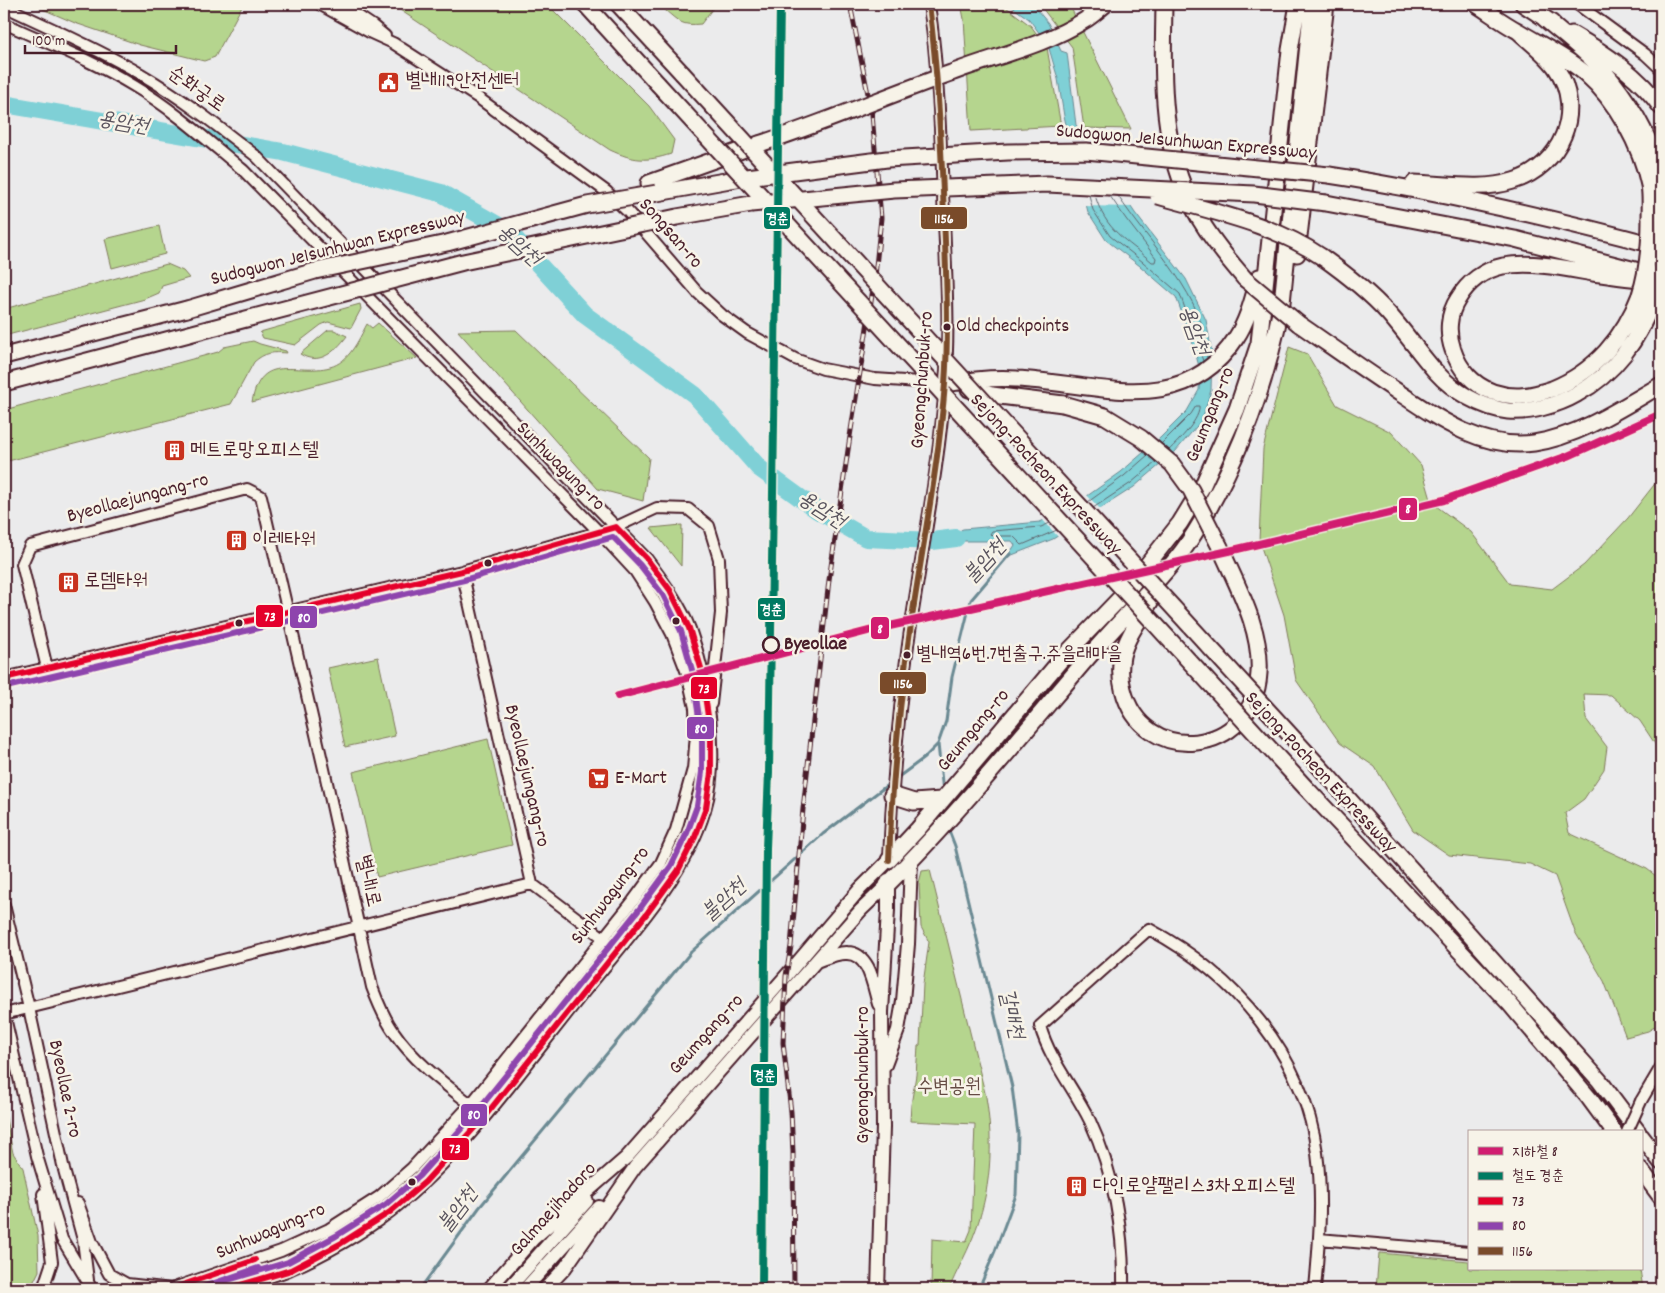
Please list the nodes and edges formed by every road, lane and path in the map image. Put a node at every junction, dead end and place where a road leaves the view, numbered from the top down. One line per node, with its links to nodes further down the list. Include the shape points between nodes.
1 (340, 4): 19 (street, Songsan-ro)
2 (585, 4): 66 (highway, Sejong-Pocheon Expressway, bridge, via 1306,788 1509,1003)
3 (618, 4): 68 (highway, Sejong-Pocheon Expressway, bridge, via 1328,776 1599,1080)
4 (929, 4): 38 (street, Gyeongchunbuk-ro, via 941,145 947,329)
5 (1106, 4): 25 (highway, bridge, via 1068,30 759,144)
6 (1164, 4): 39 (highway, bridge, via 1163,58 1168,133 1175,163 1193,208 1206,230 1245,279 1299,324 1442,421 1479,438 1497,442 1533,443 1569,433 1618,411)
7 (1293, 4): 20 (highway)
8 (1298, 4): 20 (highway, Geumgang-ro)
9 (1312, 4): 35 (highway, Geumgang-ro)
10 (1326, 4): 35 (highway, via 1295,267)
11 (1476, 4): 18 (highway)
12 (1522, 4): 16 (highway)
13 (1577, 4): 21 (street, via 1645,54)
14 (321, 5): 19 (street, Songsan-ro)
15 (4, 6): 28 (street, 순화궁로, via 82,41 142,74 202,114 256,156)
16 (1544, 18): 22 (highway, via 1593,46 1631,74); 23 (highway, via 1611,80 1644,130)
17 (4, 23): 27 (street, 순화궁로, via 135,86 192,127 243,170)
18 (1518, 32): 24 (highway, via 1556,68 1566,93 1568,108 1564,135 1550,159 1527,175 1495,185); 34 (highway, bridge, via 1560,54 1586,74 1630,132 1650,186)
19 (394, 43): 38 (street, Songsan-ro, via 477,97 607,192 697,292 747,333 795,359 823,369 876,379)
20 (1290, 50): 29 (highway, Geumgang-ro)
21 (1661, 70)
22 (1661, 107)
23 (1661, 179)
24 (1375, 182): 25 (highway, Sudogwon Je1sunhwan Expressway, bridge, via 1086,151 887,159); 30 (highway, Sudogwon Je1sunhwan Expressway, via 1562,220)
25 (653, 188): 36 (highway, Sudogwon Je1sunhwan Expressway, bridge, via 447,243 315,271)
26 (1133, 188): 32 (highway, bridge, via 1254,194 1326,203 1515,239); 34 (highway, bridge, via 1268,229 1322,257 1371,295 1436,373 1482,404 1508,411 1539,408 1570,398 1603,377 1642,327); 37 (highway, bridge, via 1006,184 894,190 751,204 462,262)
27 (277, 205): 41 (street, Sunhwagung-ro)
28 (312, 216): 40 (street, Sunhwagung-ro)
29 (1269, 242): 38 (highway, via 1249,311 1237,337 1197,378 1154,391 1127,392 1017,379 984,378); 49 (highway, Geumgang-ro, via 1259,344 1237,409 1195,499 1180,524 1125,593 1065,655)
30 (1661, 247)
31 (1661, 270): 34 (highway, bridge)
32 (1661, 278)
33 (1661, 282): 34 (highway, via 1557,267 1502,266 1480,275 1454,304 1449,322 1451,346 1463,371 1487,390 1520,397 1541,393 1573,380 1587,370 1622,332)
34 (1646, 297)
35 (1282, 303): 42 (highway, Geumgang-ro, via 1265,374 1244,438 1220,489)
36 (4, 356)
37 (4, 383)
38 (945, 384): 42 (highway, bridge, via 992,395 1063,404 1105,416 1141,438 1172,464 1191,490 1249,613 1258,644 1260,673 1252,705 1242,721 1212,739 1195,743 1176,742 1155,734 1138,721 1126,703 1121,679 1122,654 1130,634); 48 (street, Gyeongchunbuk-ro, via 911,628)
39 (1661, 385)
40 (616, 528): 41 (street); 47 (street, Sunhwagung-ro, via 647,559 670,590 689,628 701,668); 47 (street, via 657,508 688,510 709,526 719,559 721,612)
41 (599, 532): 43 (street); 56 (street, Sunhwagung-ro, via 635,571 672,634 688,673 695,708 696,736 693,770 685,800 661,863)
42 (1177, 558): 51 (highway, Geumgang-ro)
43 (462, 571): 44 (street); 52 (street, Byeollaejungang-ro)
44 (287, 613): 45 (street); 45 (street, Byeollaejungang-ro, via 261,496 247,489 30,546 22,564); 55 (street, 별내1로)
45 (47, 668): 46 (street)
46 (4, 678)
47 (710, 719): 57 (street, Sunhwagung-ro, via 711,773 706,808 695,838 678,872)
48 (892, 795): 49 (highway, via 914,802); 50 (street, Gyeongchunbuk-ro)
49 (941, 800): 50 (highway, Geumgang-ro)
50 (889, 860): 53 (main road, Gyeongchunbuk-ro); 71 (main road, Geumgang-ro, via 860,889)
51 (911, 861): 53 (highway, Geumgang-ro); 63 (main road, via 903,1002 898,1030)
52 (532, 884): 55 (street); 56 (street)
53 (887, 885): 58 (main road, Geumgang-ro); 60 (main road, Gyeongchunbuk-ro)
54 (4, 905): 59 (street, Byeollae 2-ro)
55 (360, 927): 59 (street); 64 (street, 별내1로, via 372,987 394,1033 428,1069)
56 (602, 938): 57 (street); 64 (street, Sunhwagung-ro)
57 (618, 950): 65 (street, Sunhwagung-ro)
58 (816, 961): 60 (main road, via 847,952 862,959); 71 (main road, Geumgang-ro)
59 (28, 1008): 61 (street); 73 (street, Byeollae 2-ro)
60 (882, 1012): 63 (main road, Gyeongchunbuk-ro)
61 (4, 1013): 70 (street, Byeollae 2-ro)
62 (1661, 1066): 67 (street, bridge)
63 (882, 1072): 86 (main road, Gyeongchunbuk-ro)
64 (471, 1104): 65 (street, 별내1로); 80 (street, Sunhwagung-ro, via 412,1168 379,1197 329,1229 280,1251)
65 (486, 1116): 81 (street, Sunhwagung-ro, via 425,1182 390,1212 291,1270)
66 (1613, 1130)
67 (1628, 1130)
68 (1636, 1130)
69 (1642, 1137): 72 (highway)
70 (38, 1156): 78 (street, Byeollae 2-ro, via 62,1239); 79 (street, via 52,1262)
71 (631, 1162): 82 (main road, Geumgang-ro, via 533,1239); 83 (main road, Galmaejihadoro); 84 (main road, Galmaejihadoro); 85 (main road, Geumgang-ro, via 565,1268)
72 (1661, 1162)
73 (64, 1170): 78 (street, Byeollae 2-ro, via 83,1240); 80 (street, via 92,1242 109,1274 127,1284)
74 (1642, 1171): 75 (highway)
75 (1661, 1197)
76 (1320, 1239): 77 (street); 87 (street, via 1317,1152 1305,1104 1279,1046 1263,1023 1225,982 1196,958 1149,929 1040,1026 1054,1061 1090,1121 1101,1150 1120,1221); 88 (street)
77 (1468, 1252)
78 (90, 1284)
79 (43, 1289)
80 (171, 1289)
81 (227, 1289)
82 (488, 1289)
83 (508, 1289)
84 (525, 1289)
85 (545, 1289)
86 (878, 1289)
87 (1123, 1289)
88 (1315, 1289)

